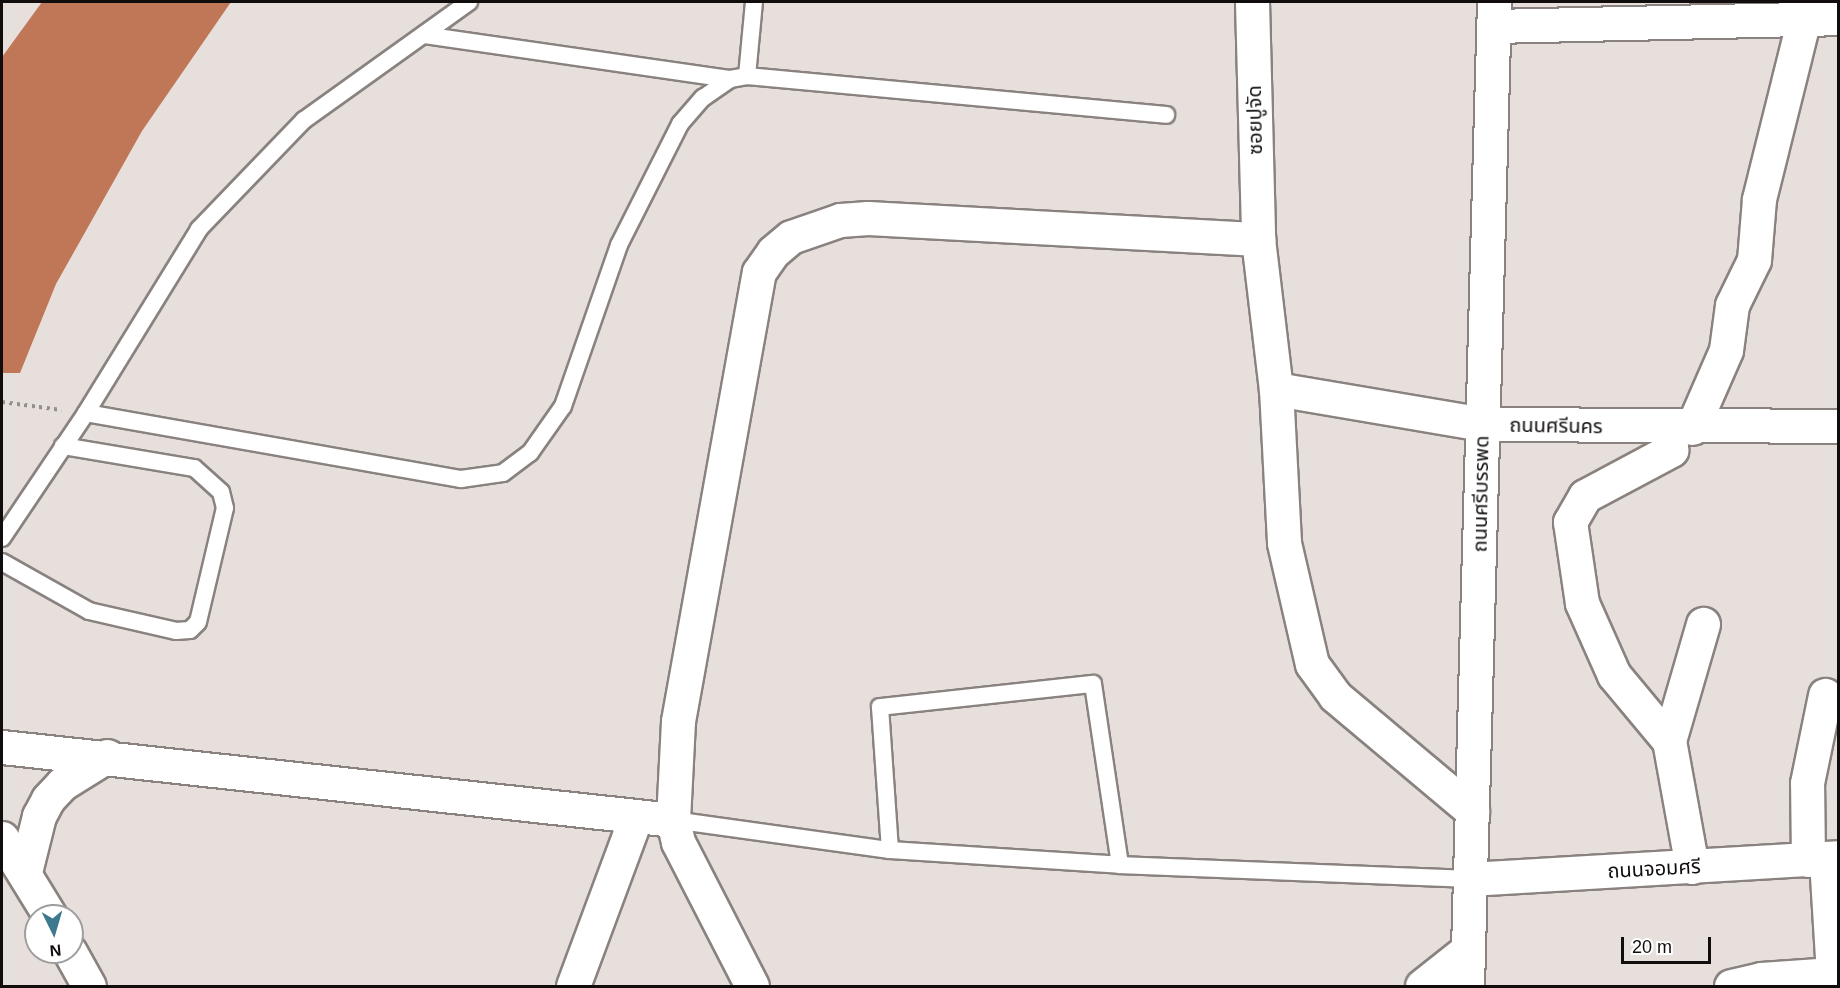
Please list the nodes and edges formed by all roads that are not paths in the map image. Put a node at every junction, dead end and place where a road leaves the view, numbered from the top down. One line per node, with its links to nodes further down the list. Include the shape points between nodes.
1 (469, 2): 8 (lane)
2 (754, 2): 9 (lane)
3 (1252, 2): 12 (street, ซอยปูจัด)
4 (1561, 13): 5 (street); 7 (street)
5 (1494, 14): 15 (street, ถนนศรีบรรพด)
6 (1839, 18): 7 (street)
7 (1804, 19): 17 (street, via 1759,199 1754,260 1732,305 1726,350)
8 (424, 34): 10 (lane); 14 (lane, via 304,120 199,229)
9 (747, 76): 10 (lane); 11 (lane)
10 (730, 79): 14 (lane, via 703,98 680,124 619,245 563,406 530,453 503,473 461,479)
11 (1166, 115)
12 (1258, 239): 13 (street, ซอยปูจัด); 28 (street, via 868,218 815,226 773,252 759,272 678,721)
13 (1276, 389): 15 (street, ถนนศรีนคร); 26 (street, ซอยปูจัด, via 1284,543 1312,664 1335,696)
14 (86, 412): 18 (lane)
15 (1482, 424): 17 (street, ถนนศรีนคร); 26 (street, ถนนศรีบรรพด)
16 (1839, 426): 17 (street, ถนนศรีนคร)
17 (1681, 427): 23 (street, via 1671,450 1585,496 1570,522 1582,603 1614,675)
18 (63, 446): 19 (lane); 20 (lane, via 194,468 221,492 225,508 198,622 190,630 176,632 89,611)
19 (2, 538)
20 (2, 562)
21 (1703, 624): 23 (street)
22 (1825, 694): 31 (street, via 1807,783)
23 (1669, 741): 33 (street)
24 (2, 747): 25 (street)
25 (107, 756): 27 (street); 34 (street, via 62,784 48,799 39,816)
26 (1472, 811): 35 (street, ถนนศรีบรรพด)
27 (636, 817): 28 (street); 41 (street)
28 (673, 820): 30 (lane); 42 (street, via 678,842)
29 (2, 838): 34 (street)
30 (890, 850): 32 (lane); 32 (lane, via 880,707 1093,684)
31 (1824, 859): 33 (street, ถนนจอมศรี); 39 (street)
32 (1120, 865): 35 (lane)
33 (1692, 867): 35 (street, ถนนจอมศรี)
34 (25, 872): 36 (street)
35 (1469, 879): 37 (street, ถนนศรีบรรพด)
36 (43, 904)
37 (1466, 951): 43 (street); 44 (street, ถนนศรีบรรพด)
38 (77, 964): 40 (street)
39 (1836, 975): 45 (street, via 1761,979)
40 (89, 987)
41 (573, 987)
42 (752, 987)
43 (1422, 987)
44 (1467, 987)
45 (1731, 987)

